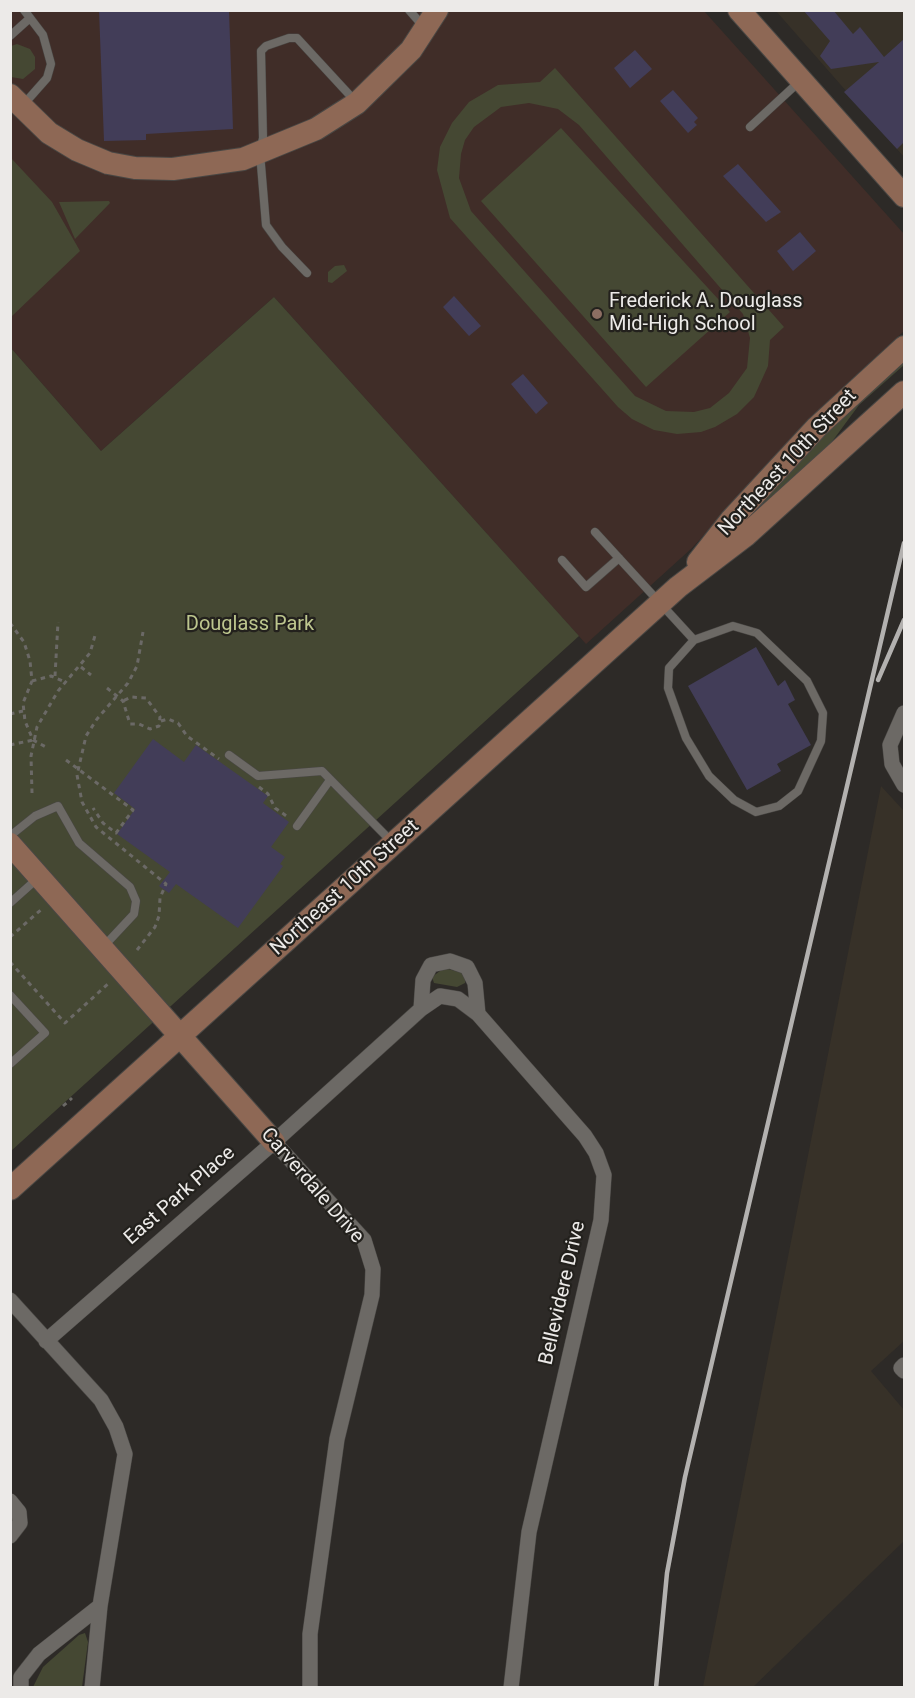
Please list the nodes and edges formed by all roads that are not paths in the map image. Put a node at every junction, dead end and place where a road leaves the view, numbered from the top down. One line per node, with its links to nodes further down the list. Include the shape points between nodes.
1 (24, 10): 4 (lane)
2 (409, 10): 5 (lane)
3 (739, 10): 7 (main road)
4 (30, 18): 6 (lane); 8 (lane, via 43,35 51,64 47,78)
5 (431, 20): 9 (main road, via 411,50)
6 (10, 36)
7 (801, 80): 10 (lane); 12 (main road)
8 (16, 101): 11 (main road, via 49,133 108,163 172,169)
9 (357, 103): 11 (main road, via 316,129); 11 (lane, via 297,38 266,46 259,60)
10 (750, 127)
11 (261, 153): 13 (lane, via 266,225)
12 (904, 196)
13 (307, 273)
14 (904, 346): 19 (main road, Northeast 10th Street, via 802,443 730,520)
15 (904, 392): 19 (main road, Northeast 10th Street, via 745,536)
16 (595, 532): 17 (lane)
17 (619, 558): 18 (lane, via 586,587); 20 (lane)
18 (562, 561)
19 (678, 587): 20 (main road, Northeast 10th Street)
20 (660, 603): 21 (lane); 29 (main road, Northeast 10th Street)
21 (694, 640): 21 (lane, via 734,626 757,633 807,681 823,713 821,741 798,791 779,807 756,812 734,800 709,776 686,738 668,688 669,668)
22 (904, 713): 25 (street, via 890,745 892,764)
23 (229, 754): 24 (lane, via 258,776 322,771)
24 (330, 780): 26 (lane); 29 (lane)
25 (904, 785)
26 (297, 825)
27 (10, 836): 32 (lane, via 35,816 58,806 79,843 130,887 136,901 134,914)
28 (10, 844): 30 (main road, Carverdale Drive)
29 (394, 844): 36 (main road, Northeast 10th Street)
30 (39, 877): 31 (lane); 32 (main road, Carverdale Drive)
31 (10, 903)
32 (102, 947): 36 (main road, Carverdale Drive)
33 (12, 1001): 37 (lane, via 45,1033)
34 (421, 1009): 35 (street, East Park Place, via 440,996 458,999); 35 (street, via 423,980 431,965 450,961 467,968 475,983); 38 (street, East Park Place)
35 (478, 1014): 48 (street, Bellevidere Drive, via 585,1136 604,1175 601,1220 529,1532)
36 (181, 1036): 38 (main road, Carverdale Drive); 39 (main road, Northeast 10th Street)
37 (10, 1064)
38 (274, 1142): 41 (street, East Park Place); 47 (street, Carverdale Drive, via 363,1240 373,1269 372,1295 337,1439 310,1634)
39 (10, 1189)
40 (10, 1300): 41 (street)
41 (46, 1341): 44 (street, via 101,1400 116,1426 125,1454)
42 (10, 1501): 43 (street, via 19,1512 20,1523)
43 (10, 1536)
44 (100, 1606): 45 (street, via 39,1654 21,1677); 46 (street)
45 (21, 1688)
46 (92, 1688)
47 (310, 1688)
48 (511, 1688)

